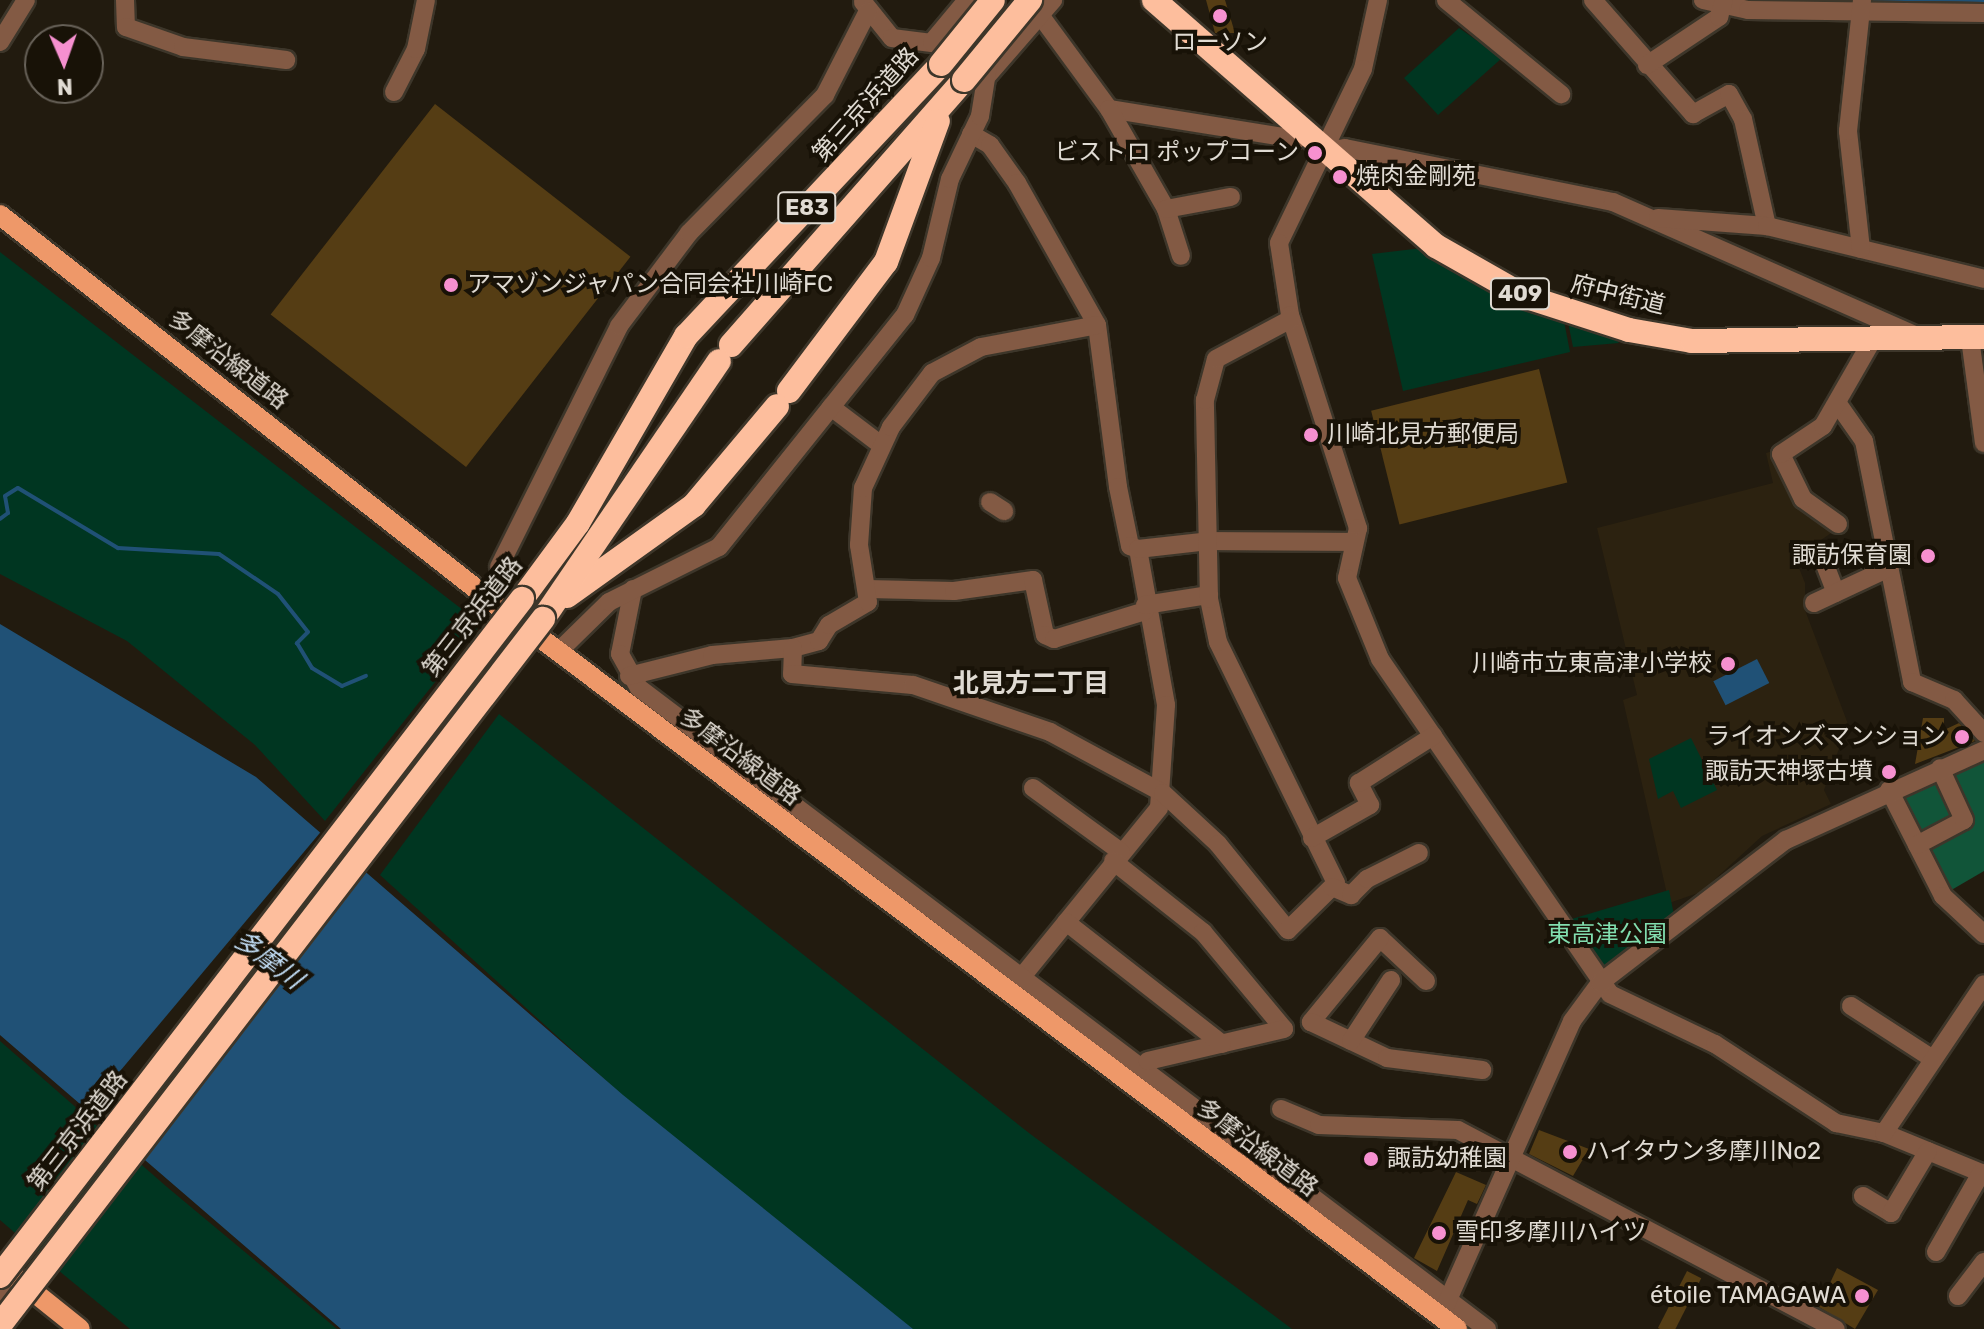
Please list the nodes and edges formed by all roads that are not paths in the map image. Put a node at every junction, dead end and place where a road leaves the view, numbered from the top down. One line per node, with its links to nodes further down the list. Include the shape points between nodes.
1 (26, 0): 18 (street)
2 (125, 0): 21 (street, via 126,27 183,47)
3 (426, 0): 24 (street, via 416,49)
4 (967, 0): 20 (street)
5 (993, 0): 20 (highway, 第三京浜道路 / E83, bridge)
6 (1005, 0): 19 (street)
7 (1053, 0): 13 (street)
8 (1154, 0): 29 (highway, 府中街道 / 409)
9 (1378, 0): 30 (street, via 1363,69)
10 (1446, 0): 25 (street)
11 (1593, 0): 22 (street)
12 (1703, 0): 14 (street)
13 (1031, 4): 23 (highway, E83, bridge); 27 (street)
14 (1724, 4): 16 (street); 22 (street, via 1719,17)
15 (865, 5): 20 (street, via 892,38); 53 (street, via 825,95 689,233 619,326)
16 (1861, 6): 17 (street); 36 (street, via 1848,166)
17 (1984, 13)
18 (0, 42)
19 (971, 48): 20 (street); 23 (street)
20 (937, 53): 99 (highway, 第三京浜道路 / E83, bridge, via 686,336 578,523)
21 (286, 60)
22 (1647, 65): 35 (street, via 1693,114 1729,94 1743,119)
23 (979, 79): 26 (highway, E83); 28 (street)
24 (394, 92)
25 (1561, 94)
26 (945, 104): 61 (highway, E83, via 725,353); 61 (highway, via 886,262 783,399 694,505)
27 (1109, 109): 29 (street, via 1297,139); 32 (street)
28 (971, 134): 40 (street, via 990,145 1017,183); 45 (street, via 905,315)
29 (1306, 134): 30 (highway, 府中街道 / 409)
30 (1326, 151): 34 (street, via 1345,148 1587,197); 39 (street, via 1279,243); 43 (highway, 府中街道 / 409, via 1436,246 1559,310 1692,341)
31 (1231, 197): 32 (street)
32 (1166, 209): 37 (street)
33 (0, 215): 63 (main road, 多摩沿線道路)
34 (1652, 218): 35 (street); 42 (street)
35 (1767, 226): 36 (street)
36 (1861, 249): 38 (street)
37 (1181, 256)
38 (1984, 279)
39 (1291, 319): 49 (street, via 1216,359 1205,400); 50 (street, via 1343,472)
40 (1097, 325): 47 (street, via 999,343 943,366); 51 (street, via 1118,487 1130,546)
41 (1977, 337): 42 (highway, 府中街道 / 409); 46 (street)
42 (1921, 338): 43 (highway, 府中街道 / 409)
43 (1873, 339): 44 (street)
44 (1838, 404): 48 (street, via 1816,432 1781,454 1803,499); 54 (street, via 1864,441)
45 (831, 407): 47 (street); 55 (street, via 719,547)
46 (1984, 443)
47 (881, 445): 56 (street, via 858,510)
48 (1838, 524)
49 (1209, 541): 50 (street); 51 (street); 58 (street)
50 (1354, 542): 66 (street, via 1347,578 1380,659)
51 (1138, 549): 60 (street)
52 (1824, 562): 57 (street)
53 (499, 567)
54 (1889, 568): 57 (street); 65 (street, via 1912,682 1954,700)
55 (633, 589): 63 (street, via 609,602); 64 (street, via 620,654)
56 (868, 589): 60 (street, via 954,591 1033,580 1045,635 1054,639); 62 (street, via 863,609 829,625 819,641)
57 (1836, 593): 59 (street)
58 (1209, 595): 60 (street); 72 (street, via 1218,642)
59 (1814, 603)
60 (1145, 608): 71 (street, via 1166,705)
61 (547, 613): 102 (highway, E83, bridge)
62 (793, 648): 64 (street, via 712,655); 71 (street, via 792,674 943,693 1105,755)
63 (559, 651): 101 (main road, 多摩沿線道路)
64 (629, 676): 79 (street)
65 (1984, 733)
66 (1433, 736): 72 (street, via 1359,783 1370,805); 82 (street)
67 (1984, 750): 68 (street)
68 (1940, 768): 70 (street); 73 (street, via 1964,820)
69 (1033, 788): 75 (street)
70 (1889, 790): 73 (street); 82 (street, via 1773,848)
71 (1163, 793): 75 (street); 76 (street, via 1218,844 1286,929)
72 (1312, 838): 76 (street)
73 (1917, 845): 78 (street, via 1943,896)
74 (1419, 853): 76 (street, via 1367,879 1351,895)
75 (1117, 857): 77 (street); 86 (street, via 1203,932 1284,1029)
76 (1332, 887)
77 (1066, 922): 79 (street); 86 (street)
78 (1984, 934)
79 (1020, 979): 101 (street)
80 (1391, 980): 85 (street)
81 (1426, 981): 85 (street, via 1380,938 1311,1022)
82 (1600, 983): 91 (street, via 1715,1044 1836,1123); 93 (street, via 1572,1021)
83 (1984, 984): 87 (street)
84 (1851, 1006): 87 (street)
85 (1351, 1041): 89 (street, via 1387,1058)
86 (1222, 1044): 88 (street)
87 (1933, 1059): 91 (street)
88 (1148, 1061)
89 (1482, 1070)
90 (1281, 1109): 93 (street, via 1319,1125 1448,1127)
91 (1884, 1133): 92 (street)
92 (1928, 1151): 94 (street); 95 (street, via 1891,1213)
93 (1513, 1160): 101 (street); 105 (street)
94 (1983, 1174): 96 (street)
95 (1863, 1196)
96 (1936, 1252)
97 (1984, 1262): 100 (street)
98 (0, 1265): 103 (main road)
99 (3, 1290)
100 (1958, 1296)
101 (1448, 1316): 104 (street)
102 (0, 1325)
103 (80, 1329)
104 (1487, 1329)
105 (1836, 1329)

